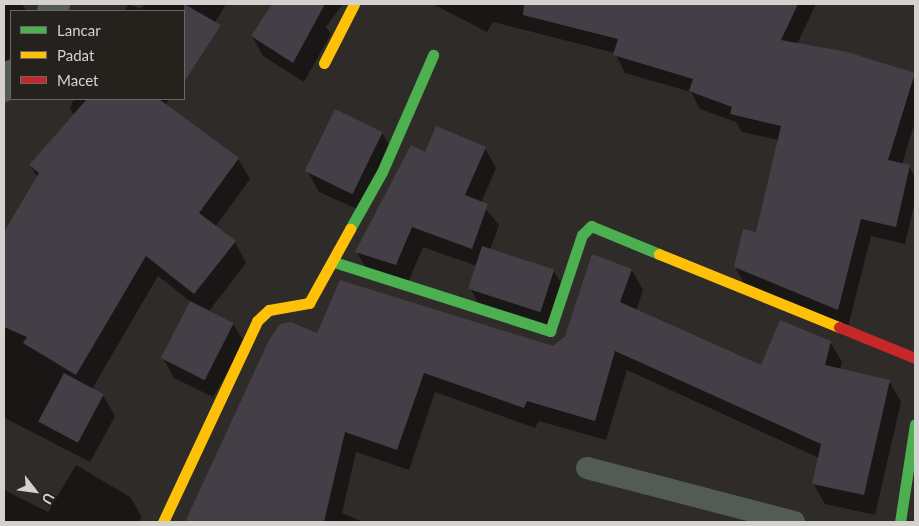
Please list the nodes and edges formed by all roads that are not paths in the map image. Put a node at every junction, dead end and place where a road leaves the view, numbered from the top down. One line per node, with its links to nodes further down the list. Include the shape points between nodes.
1 (354, 4): 3 (street)
2 (433, 55): 6 (street, via 382,172)
3 (324, 63)
4 (10, 76): 5 (street)
5 (4, 88)
6 (334, 262): 7 (street, via 550,331 582,235 591,226); 10 (street, via 309,304 270,310 257,321)
7 (915, 358)
8 (915, 424): 12 (street)
9 (587, 468): 11 (lane)
10 (163, 522)
11 (794, 522)
12 (900, 522)

